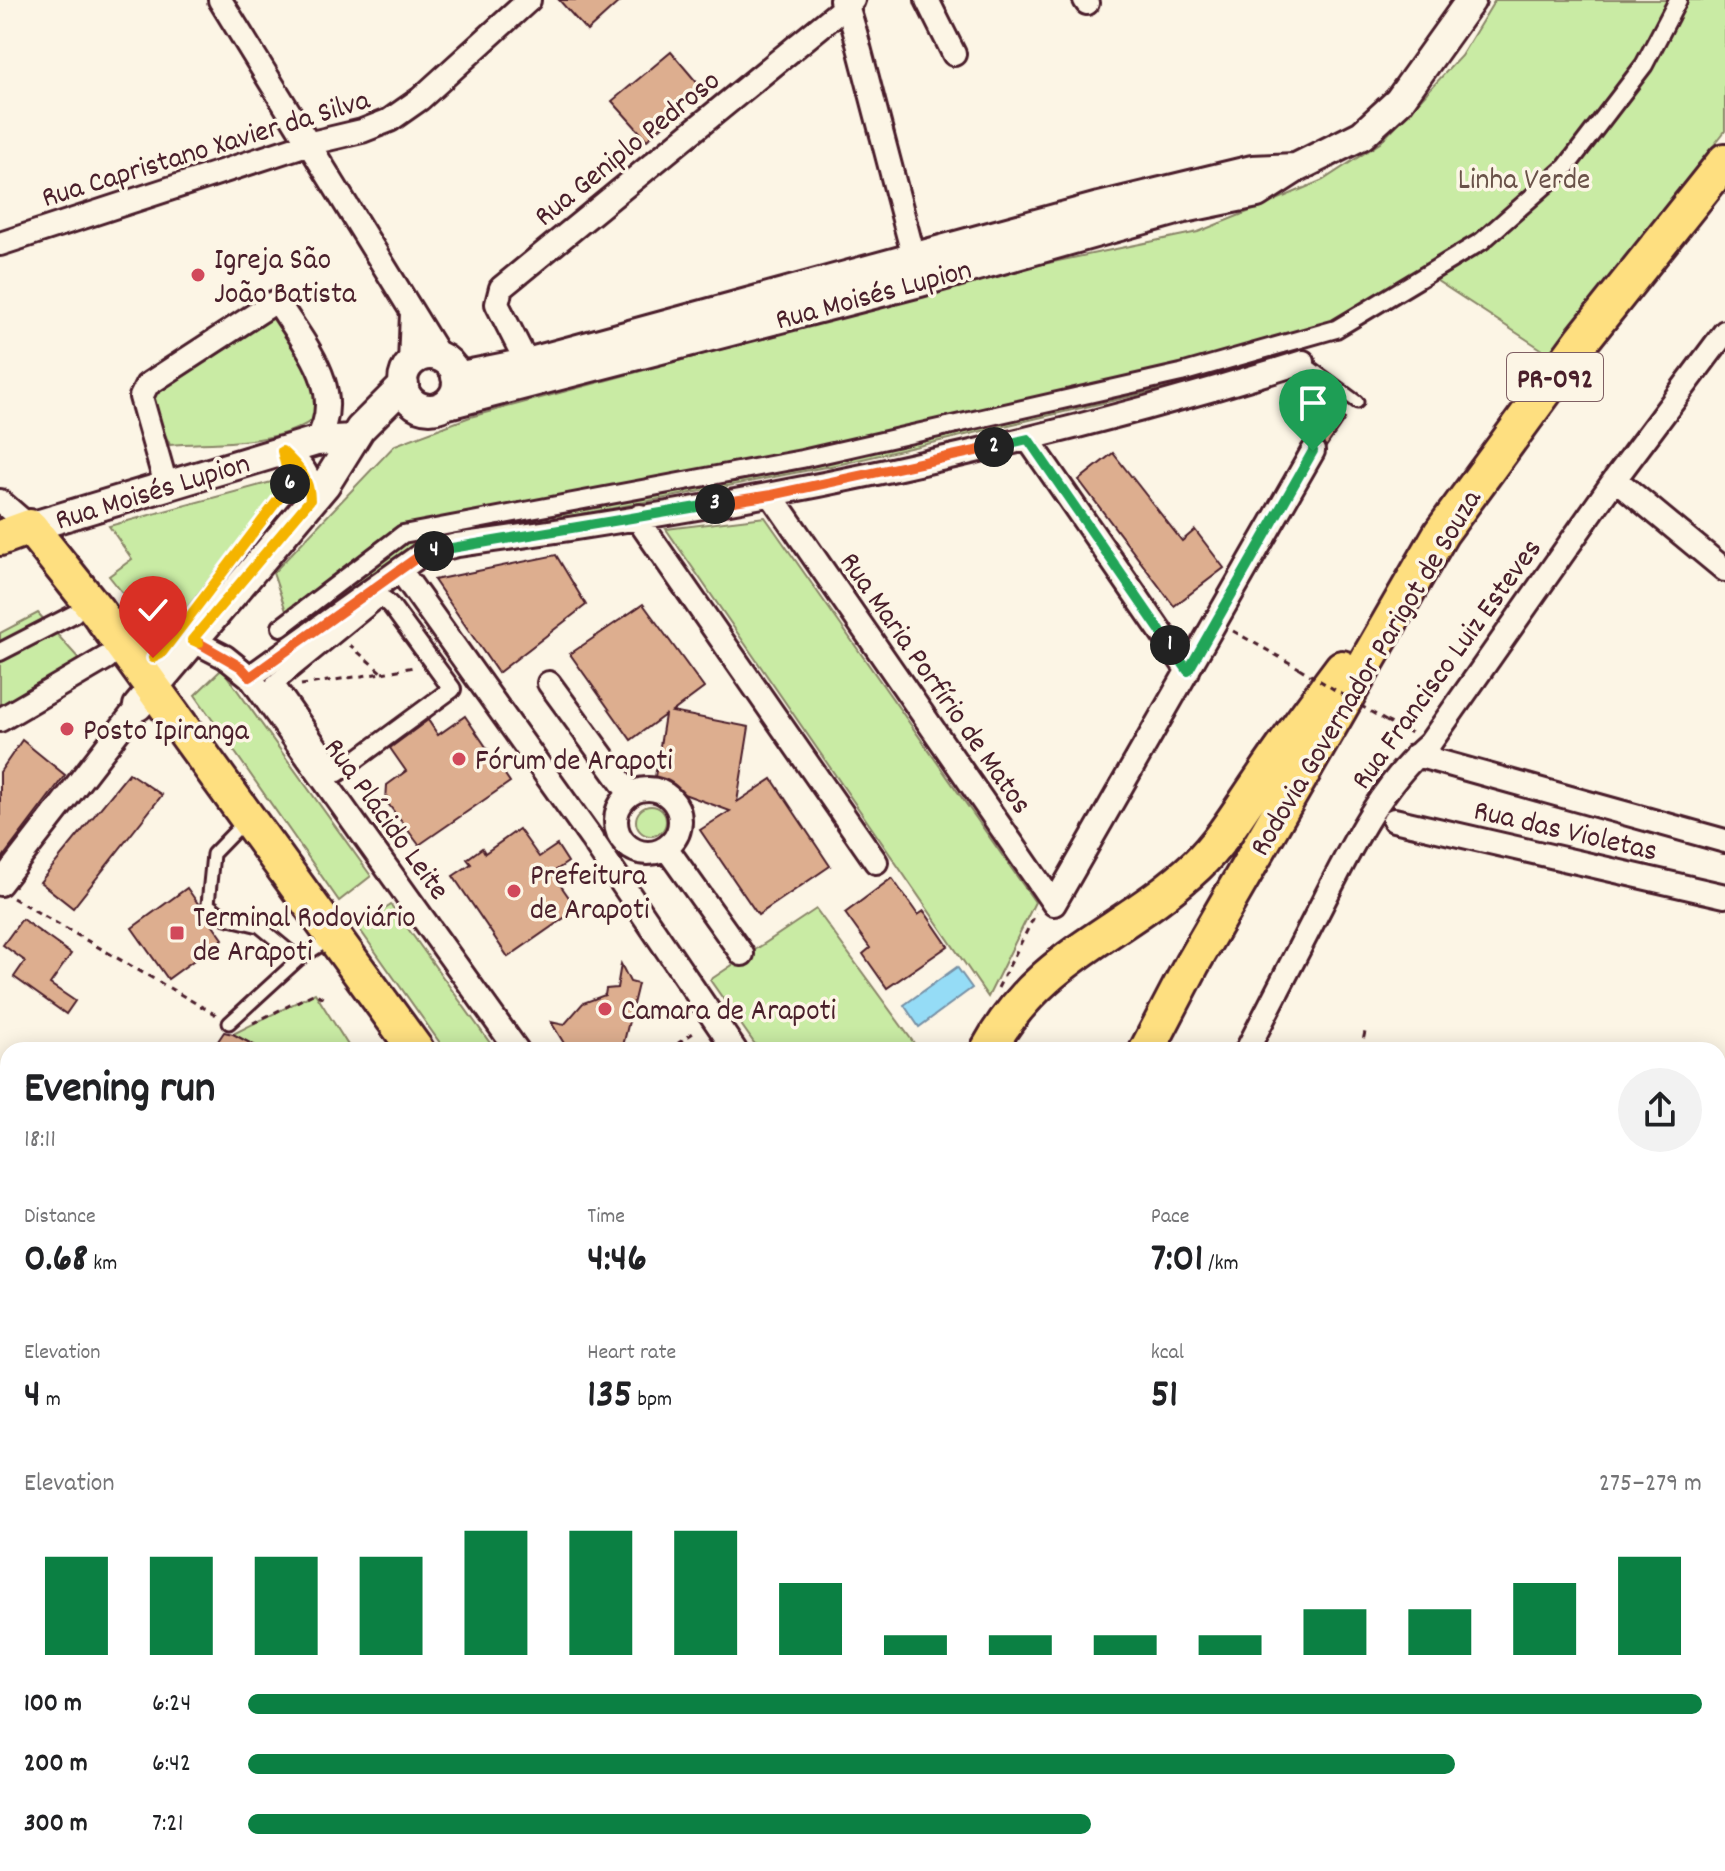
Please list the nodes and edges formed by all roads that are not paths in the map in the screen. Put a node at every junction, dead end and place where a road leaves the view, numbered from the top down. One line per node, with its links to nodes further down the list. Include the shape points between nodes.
1 (220, 0): 8 (street)
2 (529, 0): 8 (street, Rua Capristano Xavier da Silva, via 390,120)
3 (927, 0): 7 (street)
4 (1471, 0): 11 (street, Rua Moisés Lupion, via 1399,101 1362,135 1296,168 1252,170)
5 (1678, 0): 36 (street, via 1644,65 1566,167 1482,241 1336,329 1181,373 802,459 403,534)
6 (847, 2): 11 (street); 15 (street, Rua Geniplo Pedroso, via 501,288 497,304)
7 (954, 54)
8 (307, 144): 10 (street, Rua Capristano Xavier da Silva); 12 (street)
9 (1725, 161): 34 (main road, Rodovia Governador Parigot de Souza / PR-092, via 1500,450 1441,533)
10 (0, 244)
11 (917, 270): 15 (street, Rua Moisés Lupion); 19 (street, Rua Moisés Lupion)
12 (412, 313): 16 (street); 17 (street)
13 (1725, 332): 25 (street, Rua Francisco Luiz Esteves)
14 (1303, 362): 18 (lane); 21 (street)
15 (527, 363): 16 (street, Rua Moisés Lupion)
16 (448, 367): 17 (street, via 425,356); 19 (street, via 456,388)
17 (407, 375): 19 (street, via 411,401); 20 (street)
18 (1357, 402)
19 (437, 407): 20 (street, Rua Moisés Lupion)
20 (356, 434): 22 (street, Rua Moisés Lupion); 28 (street)
21 (1028, 439): 27 (street); 40 (street)
22 (316, 441): 23 (street, Rua Moisés Lupion); 26 (street, via 328,408 321,371 281,307 273,303 147,385 141,397)
23 (282, 451): 26 (street, Rua Moisés Lupion); 28 (street, via 303,473)
24 (1313, 451): 40 (street)
25 (1615, 479): 33 (street); 46 (street, Rua Francisco Luiz Esteves)
26 (166, 485): 31 (street, Rua Moisés Lupion)
27 (771, 495): 30 (street); 40 (street, Rua Maria Porfírio de Matos, via 1048,903)
28 (310, 500): 37 (street)
29 (0, 501): 31 (street)
30 (640, 516): 32 (street, via 457,545 422,554); 55 (street)
31 (10, 528): 35 (main road)
32 (400, 570): 41 (street); 51 (street)
33 (1725, 570)
34 (1402, 604): 61 (main road, Rodovia Governador Parigot de Souza / PR-092); 67 (main road, via 1359,644 1197,865 1064,960 1028,994)
35 (84, 617): 38 (street); 39 (main road); 44 (main road)
36 (281, 627)
37 (192, 640): 41 (street, Rua Plácido Leite); 44 (street)
38 (0, 652)
39 (106, 658): 44 (main road); 45 (street)
40 (1188, 671)
41 (250, 677): 65 (street, Rua Plácido Leite)
42 (275, 683): 42 (street, via 338,773 452,689 385,600 370,604)
43 (549, 683): 47 (street)
44 (146, 697): 49 (main road); 57 (street)
45 (0, 720)
46 (1423, 749): 52 (street); 70 (street, Rua Francisco Luiz Esteves, via 1355,840)
47 (630, 794): 50 (street, via 618,808); 53 (street, via 651,789 676,805 680,826)
48 (1394, 820): 58 (street, Rua das Violetas)
49 (240, 826): 59 (main road); 59 (lane, via 213,854 208,904 226,918)
50 (615, 826): 51 (street); 54 (street)
51 (591, 838): 56 (street)
52 (1725, 841)
53 (667, 849): 54 (street, via 653,854); 60 (street)
54 (634, 851): 56 (street)
55 (876, 862)
56 (614, 873): 66 (street)
57 (6, 891)
58 (1725, 896)
59 (316, 949): 62 (lane); 63 (main road); 64 (main road)
60 (742, 954)
61 (1192, 964): 68 (main road, Rodovia Governador Parigot de Souza / PR-092); 69 (main road)
62 (229, 1023)
63 (381, 1042)
64 (408, 1042)
65 (511, 1042)
66 (730, 1042)
67 (992, 1042)
68 (1151, 1042)
69 (1165, 1042)
70 (1251, 1042)

